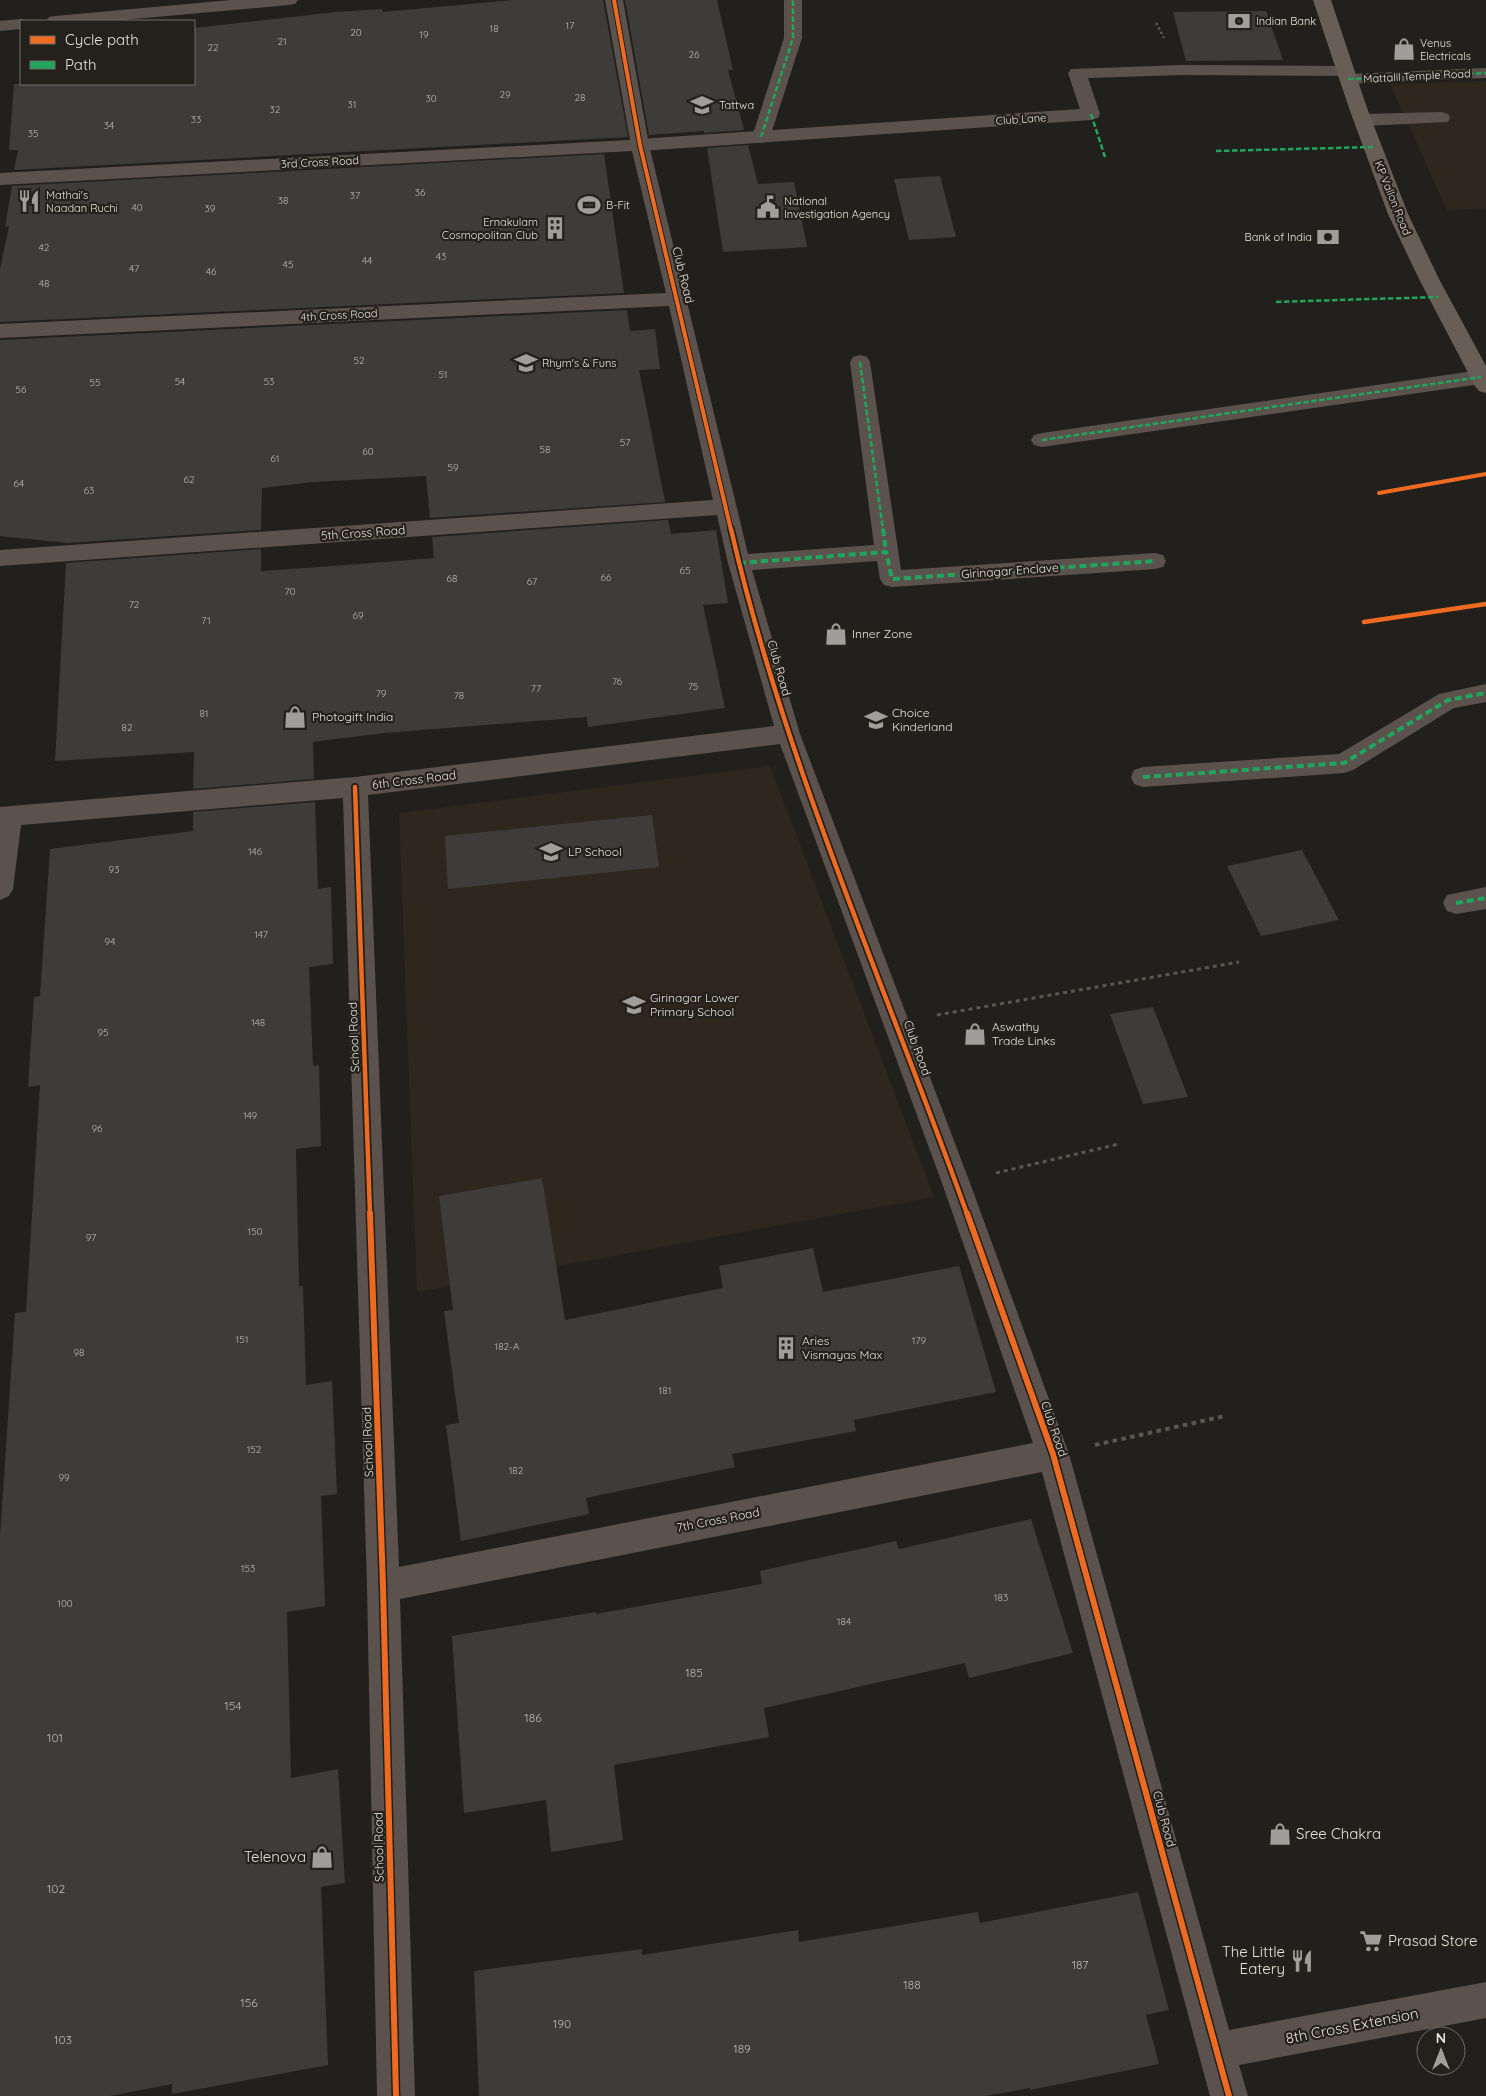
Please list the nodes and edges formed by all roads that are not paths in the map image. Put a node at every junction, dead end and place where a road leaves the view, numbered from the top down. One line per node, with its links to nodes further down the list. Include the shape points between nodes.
1 (289, 0): 5 (street)
2 (614, 0): 13 (street, Club Road)
3 (792, 0): 12 (street, via 793,38)
4 (1322, 0): 9 (street, KP Vallon Road)
5 (66, 20)
6 (20, 24): 7 (street)
7 (0, 26)
8 (1486, 73): 9 (street, Mattalil Temple Road)
9 (1346, 75): 11 (street, KP Vallon Road); 12 (street, Club Lane, via 1181,70 1077,73 1091,114)
10 (1441, 118): 11 (street)
11 (1363, 120): 18 (street, KP Vallon Road, via 1398,215)
12 (761, 137): 13 (street, Club Lane)
13 (640, 145): 14 (street, 3rd Cross Road); 15 (street, Club Road)
14 (0, 179)
15 (678, 299): 16 (street, 4th Cross Road); 20 (street, Club Road)
16 (0, 331)
17 (860, 362): 21 (street, Girinagar Enclave)
18 (1484, 382): 19 (street)
19 (1042, 440)
20 (726, 507): 22 (street, 5th Cross Road); 24 (street, Club Road)
21 (886, 552): 23 (street, Girinagar Enclave, via 892,579); 24 (street)
22 (0, 558)
23 (1155, 561)
24 (739, 564): 26 (street, Club Road)
25 (1486, 693): 27 (street, via 1448,700 1344,763)
26 (788, 734): 28 (street, 6th Cross Road); 33 (street, Club Road, via 897,1022)
27 (1143, 777)
28 (355, 787): 29 (street, 6th Cross Road); 34 (street, School Road)
29 (4, 817): 30 (street)
30 (0, 889)
31 (1486, 898): 32 (street)
32 (1456, 904)
33 (1053, 1454): 34 (street, 7th Cross Road); 36 (street, Club Road)
34 (383, 1586): 37 (street, School Road)
35 (1486, 2000): 36 (street, 8th Cross Extension)
36 (1218, 2051): 38 (street, Club Road)
37 (396, 2096)
38 (1229, 2096)

